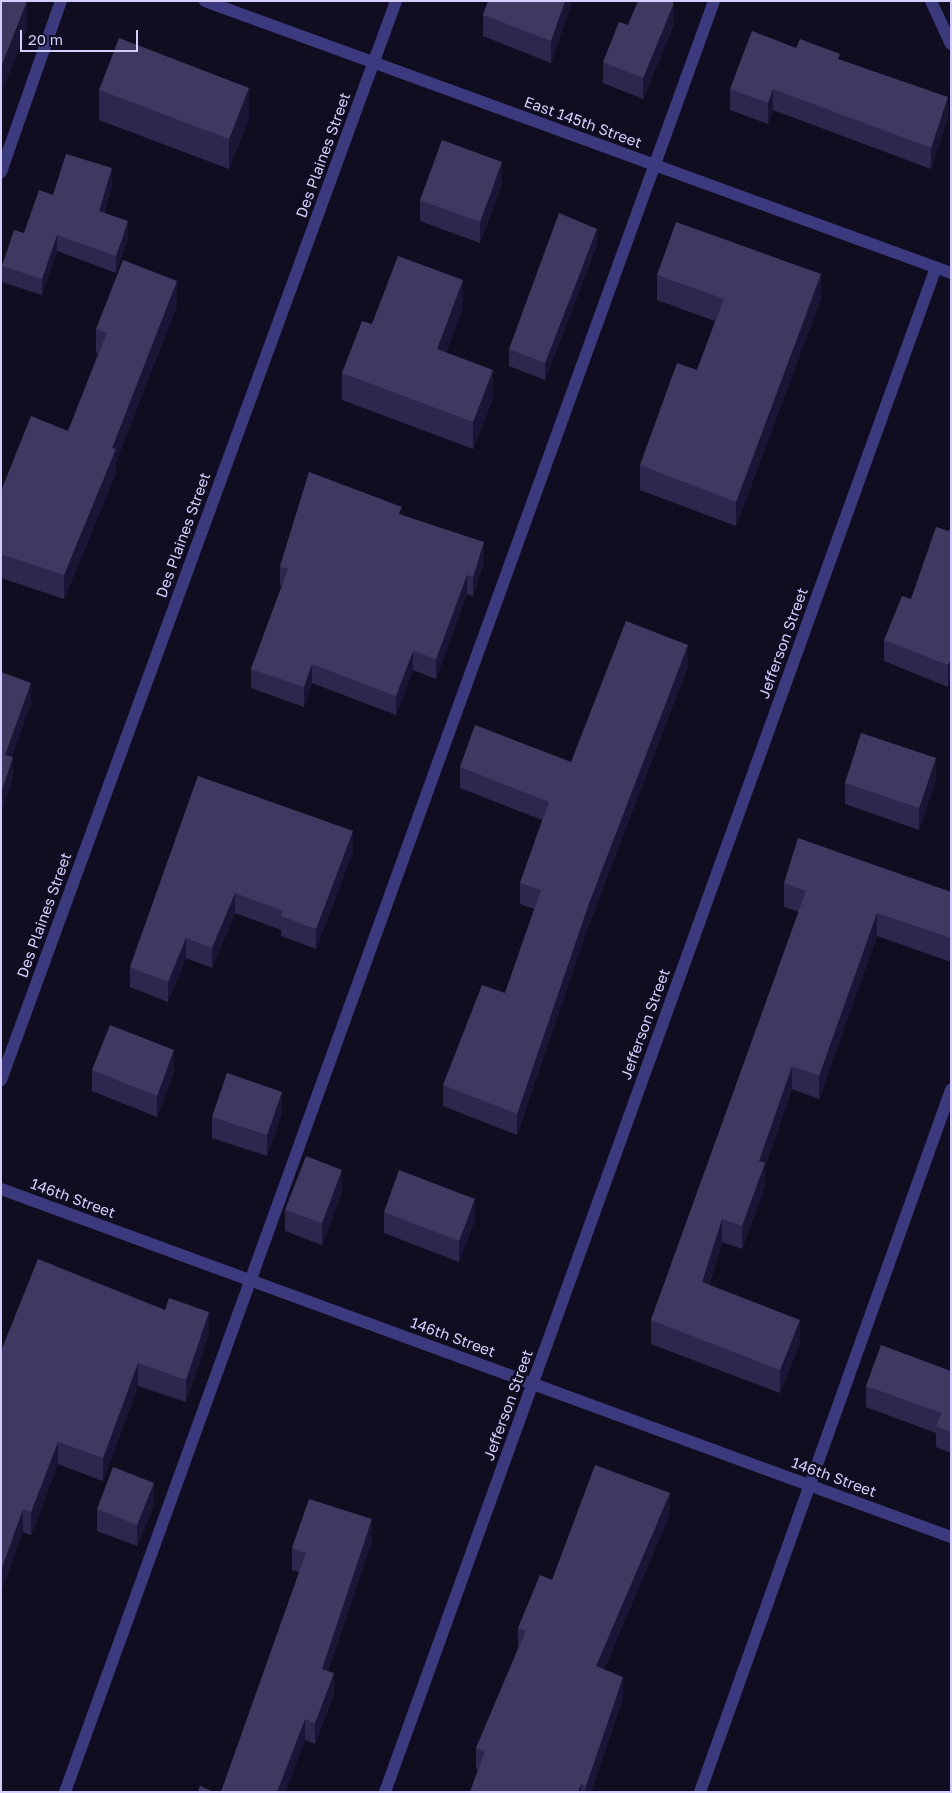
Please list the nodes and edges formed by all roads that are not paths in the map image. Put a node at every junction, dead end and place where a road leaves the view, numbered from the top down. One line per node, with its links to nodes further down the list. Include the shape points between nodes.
1 (61, 1): 9 (street)
2 (205, 1): 7 (street, East 145th Street)
3 (396, 1): 7 (street, Des Plaines Street)
4 (714, 1): 8 (street)
5 (931, 1): 6 (street)
6 (951, 44)
7 (374, 63): 8 (street, East 145th Street); 12 (street, Des Plaines Street)
8 (654, 165): 10 (street, East 145th Street); 15 (street)
9 (1, 172)
10 (936, 268): 11 (street, East 145th Street); 16 (street, Jefferson Street)
11 (951, 273)
12 (1, 1080)
13 (951, 1090): 17 (street)
14 (1, 1189): 15 (street, 146th Street)
15 (251, 1280): 16 (street, 146th Street); 19 (street)
16 (533, 1384): 17 (street, 146th Street); 20 (street, Jefferson Street)
17 (810, 1485): 18 (street, 146th Street); 21 (street)
18 (951, 1537)
19 (65, 1792)
20 (385, 1792)
21 (700, 1792)

